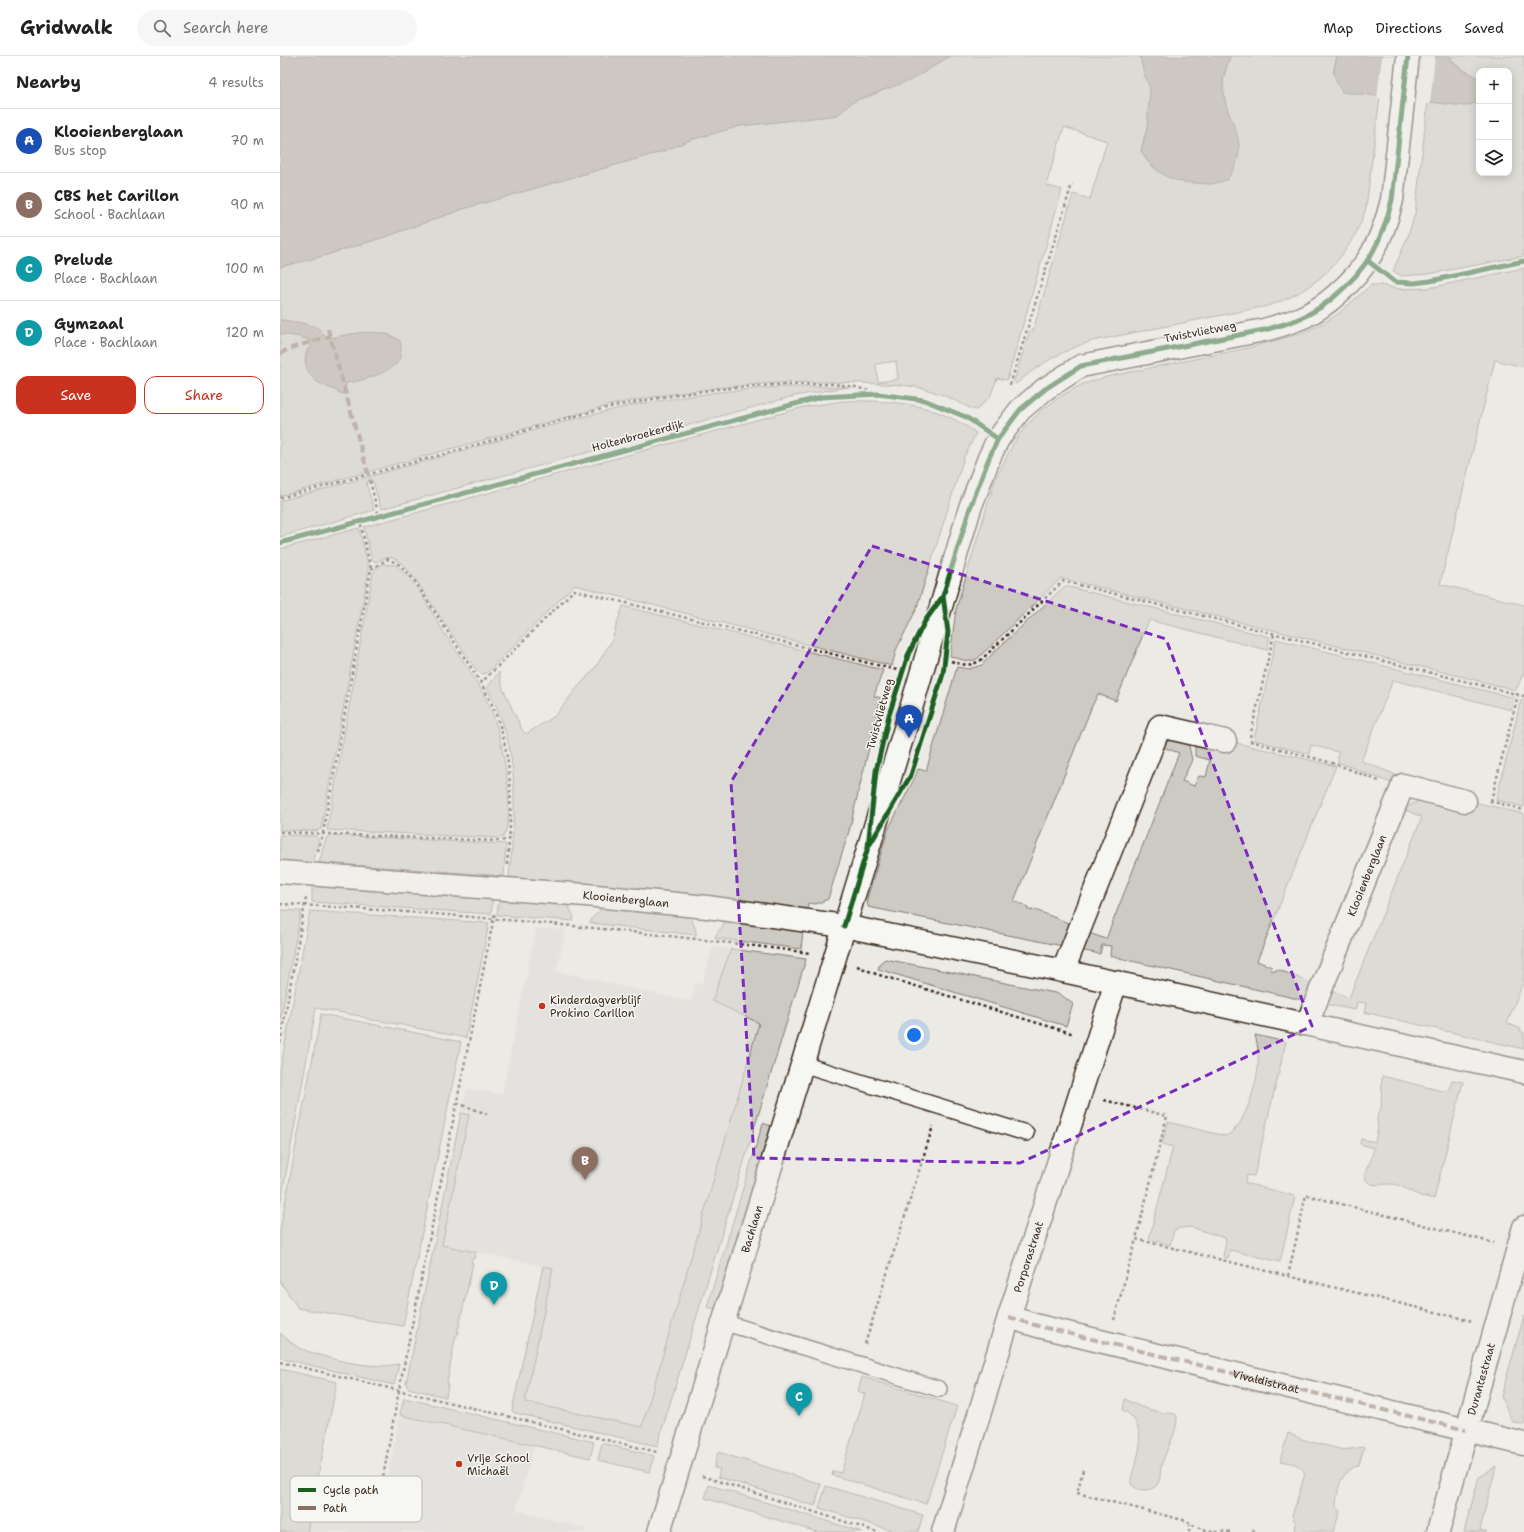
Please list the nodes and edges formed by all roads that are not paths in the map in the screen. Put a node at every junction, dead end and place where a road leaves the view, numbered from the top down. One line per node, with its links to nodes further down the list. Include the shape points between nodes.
1 (1408, 56): 5 (street, Twistvlietweg, via 1392,200 1383,230 1359,274 1327,303 1289,323 1082,366 1044,389 1020,410 998,439 970,508)
2 (1225, 742): 6 (street, via 1160,726)
3 (1465, 801): 8 (street, Klooienberglaan, via 1403,786)
4 (280, 872): 5 (street, Klooienberglaan, via 505,888 707,907)
5 (844, 926): 6 (street, Klooienberglaan); 9 (street, Bachlaan)
6 (1063, 970): 7 (street, Klooienberglaan)
7 (1116, 982): 8 (street, Klooienberglaan); 13 (street, Porporastraat)
8 (1307, 1024): 10 (street, Klooienberglaan)
9 (802, 1064): 11 (lane); 14 (street, Bachlaan)
10 (1524, 1072)
11 (1026, 1133)
12 (1524, 1227): 16 (street, Durantestraat)
13 (1009, 1318): 16 (street, Vivaldistraat); 19 (street, Porporastraat)
14 (723, 1322): 15 (lane); 18 (street, Bachlaan)
15 (939, 1389)
16 (1466, 1430): 17 (street, Vivaldistraat); 20 (street, Durantestraat)
17 (1524, 1444)
18 (659, 1532)
19 (943, 1532)
20 (1438, 1532)

